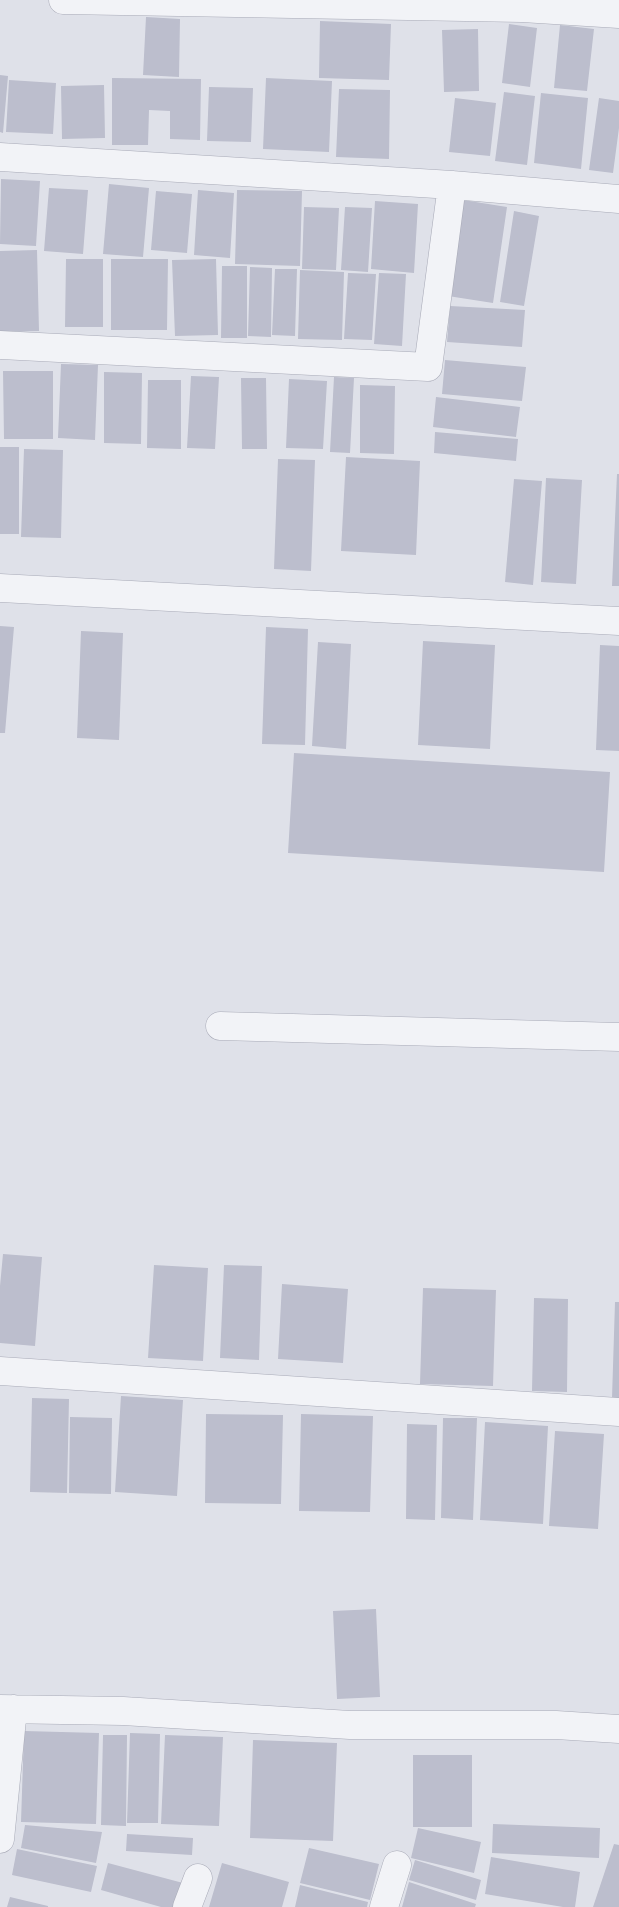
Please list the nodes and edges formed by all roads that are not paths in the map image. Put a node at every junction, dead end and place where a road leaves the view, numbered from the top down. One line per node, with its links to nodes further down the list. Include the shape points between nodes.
1 (63, 0): 2 (street, via 522,8)
2 (619, 14)
3 (0, 157): 4 (street)
4 (452, 185): 5 (street); 6 (street, via 428,367)
5 (619, 199)
6 (0, 345)
7 (0, 588): 8 (street)
8 (619, 621)
9 (220, 1026): 10 (street)
10 (619, 1037)
11 (0, 1371): 12 (street)
12 (619, 1412)
13 (6, 1709): 14 (street, via 124,1711 350,1725 556,1725); 15 (street)
14 (619, 1729)
15 (0, 1839)
16 (397, 1865): 19 (street)
17 (198, 1878): 18 (street)
18 (187, 1907)
19 (384, 1907)

